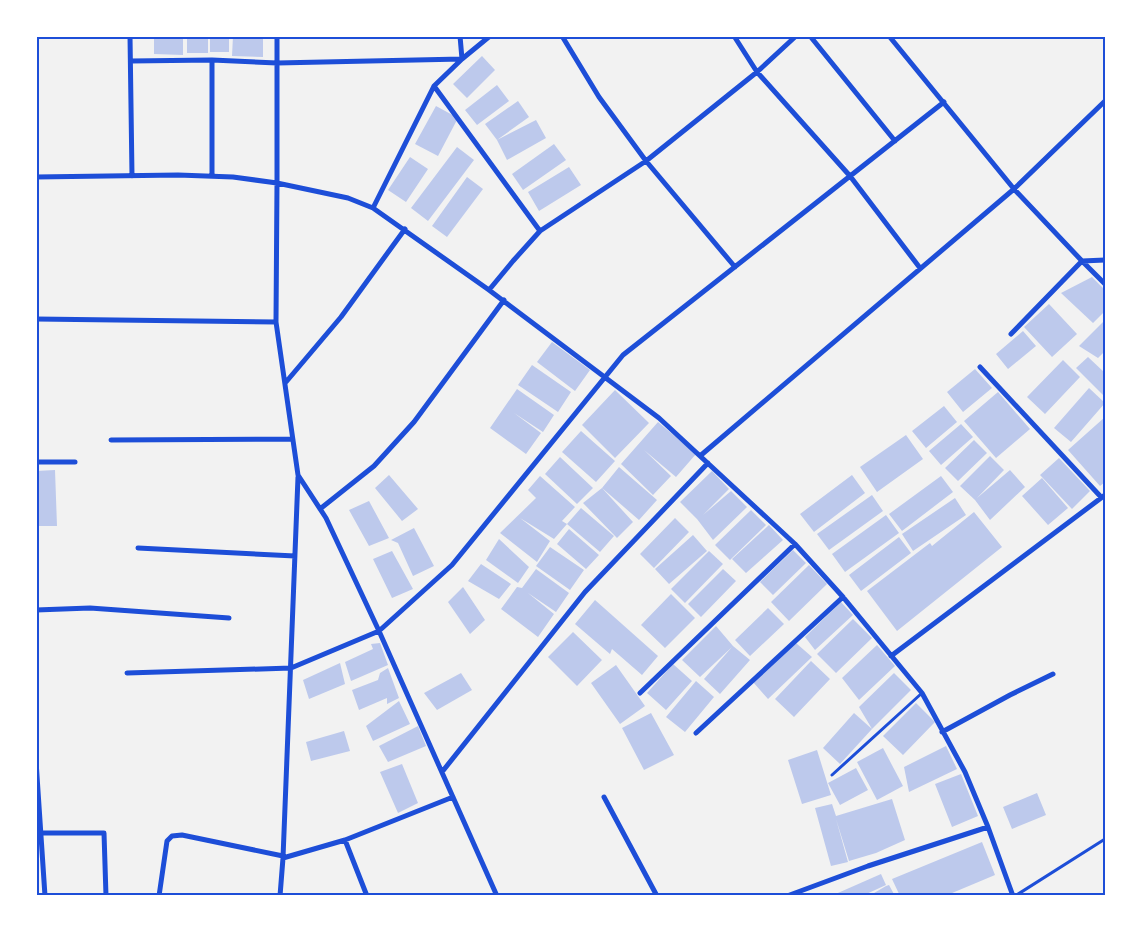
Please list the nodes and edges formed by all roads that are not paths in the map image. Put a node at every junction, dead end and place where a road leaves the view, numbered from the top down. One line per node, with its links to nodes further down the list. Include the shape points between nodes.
1 (130, 36): 12 (street)
2 (277, 36): 13 (street)
3 (460, 36): 10 (street)
4 (490, 36): 10 (street)
5 (562, 36): 19 (street, via 599,97)
6 (734, 36): 14 (street)
7 (796, 36): 14 (street)
8 (810, 36): 18 (street)
9 (889, 36): 17 (street)
10 (462, 59): 13 (street); 15 (street)
11 (212, 60): 12 (street); 13 (street); 21 (street)
12 (131, 61): 20 (street)
13 (277, 63): 24 (street)
14 (758, 72): 19 (street); 22 (street)
15 (434, 86): 26 (street); 28 (street)
16 (1105, 101): 25 (street)
17 (944, 102): 18 (street); 25 (street)
18 (895, 141): 22 (street)
19 (646, 161): 28 (street); 31 (street)
20 (132, 176): 21 (street); 23 (street)
21 (212, 176): 24 (street)
22 (850, 176): 31 (street); 32 (street)
23 (36, 177)
24 (277, 183): 26 (street, via 348,198); 37 (street)
25 (1014, 189): 30 (street); 32 (street)
26 (373, 208): 27 (street)
27 (405, 229): 34 (street); 41 (street, via 341,317)
28 (540, 231): 34 (street)
29 (1105, 260): 30 (street)
30 (1082, 261): 33 (street); 38 (street)
31 (735, 267): 40 (street, via 623,355)
32 (920, 268): 44 (street)
33 (1105, 284)
34 (489, 290): 35 (street)
35 (504, 300): 40 (street); 50 (street, via 414,422 374,466)
36 (36, 320): 37 (street)
37 (276, 322): 41 (street)
38 (1011, 334)
39 (980, 367): 49 (street)
40 (605, 377): 44 (street, via 659,418); 57 (street, via 452,565)
41 (286, 382): 42 (street)
42 (293, 439): 43 (street); 48 (street)
43 (111, 440)
44 (700, 456): 47 (street)
45 (36, 462): 46 (street)
46 (75, 462)
47 (708, 463): 51 (street); 67 (street, via 585,592)
48 (298, 475): 50 (street); 53 (street)
49 (1103, 496): 58 (street)
50 (320, 509): 57 (street)
51 (795, 544): 54 (street); 62 (street)
52 (138, 548): 53 (street)
53 (295, 556): 59 (street)
54 (843, 596): 58 (street); 65 (street)
55 (36, 610): 56 (street, via 90,608)
56 (229, 618)
57 (379, 631): 59 (street); 67 (street)
58 (891, 656): 63 (street)
59 (291, 668): 60 (street); 75 (street)
60 (127, 674)
61 (1053, 674): 64 (street)
62 (640, 693)
63 (922, 693): 64 (street); 68 (lane)
64 (942, 732): 71 (street, via 965,772)
65 (696, 733)
66 (36, 761): 72 (street)
67 (442, 772): 70 (street)
68 (832, 775)
69 (604, 797): 82 (street)
70 (453, 798): 74 (street); 81 (street)
71 (988, 827): 83 (street); 84 (street)
72 (38, 833): 76 (street); 77 (street, via 104,833)
73 (1105, 839): 84 (lane)
74 (345, 840): 75 (street); 80 (street)
75 (283, 857): 78 (street, via 182,835 172,836 167,841); 79 (street)
76 (45, 896)
77 (106, 896)
78 (159, 896)
79 (280, 896)
80 (367, 896)
81 (498, 896)
82 (657, 896)
83 (787, 896)
84 (1014, 896)

